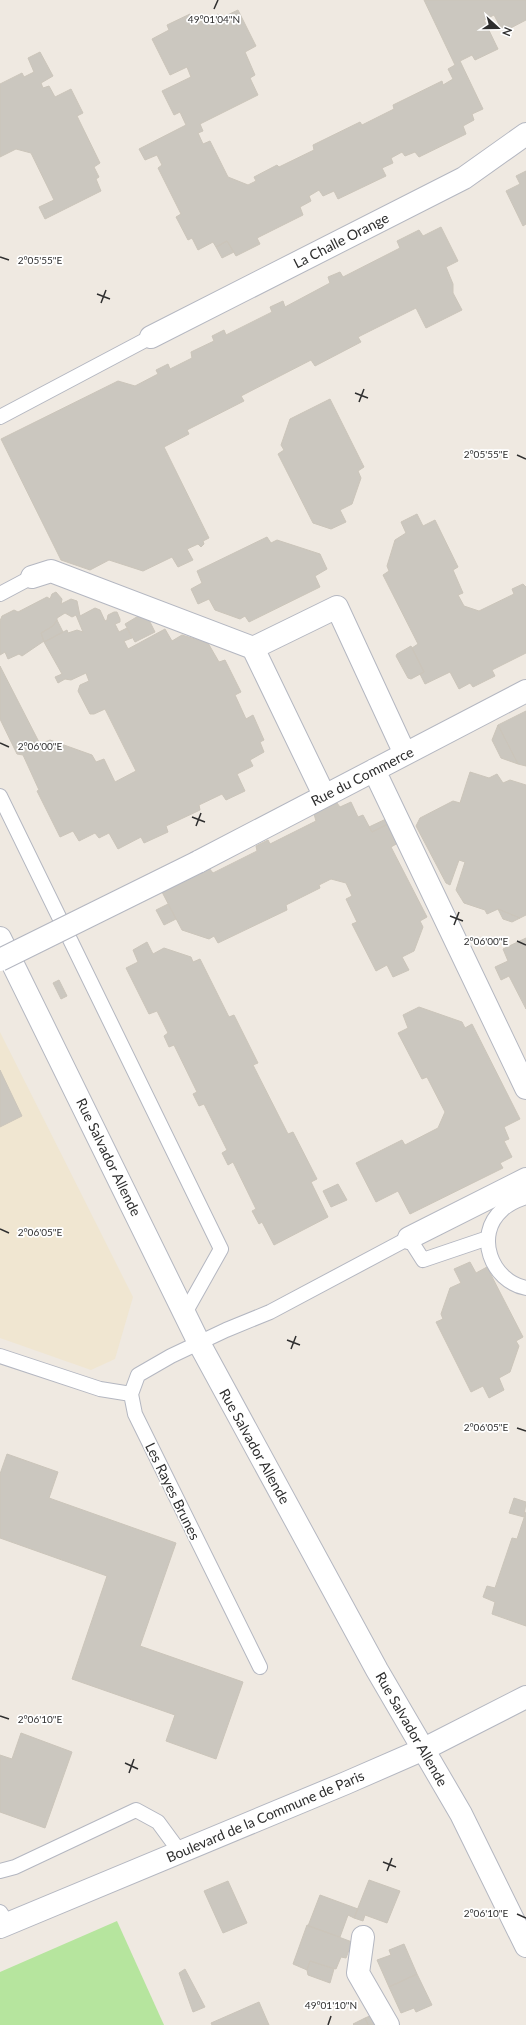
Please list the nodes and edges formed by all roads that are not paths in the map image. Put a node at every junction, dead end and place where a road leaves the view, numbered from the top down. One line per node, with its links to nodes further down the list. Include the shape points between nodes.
1 (526, 134): 2 (street, La Challe Orange, via 464,178)
2 (151, 337): 3 (lane)
3 (0, 417)
4 (32, 577): 5 (lane); 6 (street, via 51,571)
5 (0, 594)
6 (253, 648): 8 (street, via 337,607); 10 (street)
7 (526, 691): 8 (street, Rue du Commerce)
8 (405, 754): 9 (street, Rue du Commerce)
9 (374, 770): 10 (street, Rue du Commerce); 14 (street)
10 (324, 795): 13 (street, Rue du Commerce, bridge, via 198,862)
11 (0, 796): 20 (lane, via 221,1249)
12 (0, 938): 20 (street, Rue Salvador Allende)
13 (0, 960)
14 (526, 1088)
15 (526, 1179): 17 (street)
16 (526, 1197): 18 (lane, via 501,1210 492,1223)
17 (408, 1238): 18 (lane, via 423,1260); 21 (lane, Les Rayes Brunes, via 270,1312)
18 (488, 1238): 19 (lane, via 489,1253 495,1268 505,1279 518,1287)
19 (526, 1288)
20 (185, 1313): 21 (street, Rue Salvador Allende)
21 (199, 1343): 23 (lane, Les Rayes Brunes, via 138,1375); 26 (street, Rue Salvador Allende, via 377,1670)
22 (0, 1356): 23 (lane, via 100,1389)
23 (132, 1394): 24 (lane, Les Rayes Brunes, via 135,1414)
24 (260, 1667)
25 (526, 1697): 26 (street, Boulevard de la Commune de Paris)
26 (424, 1748): 27 (street, Boulevard de la Commune de Paris); 31 (street, Rue Salvador Allende, via 462,1814)
27 (180, 1852): 28 (lane, via 158,1822 136,1810 15,1867); 29 (street, Boulevard de la Commune de Paris)
28 (0, 1871)
29 (3, 1921)
30 (363, 1937): 32 (street, via 358,1973)
31 (526, 1946)
32 (388, 2025)

